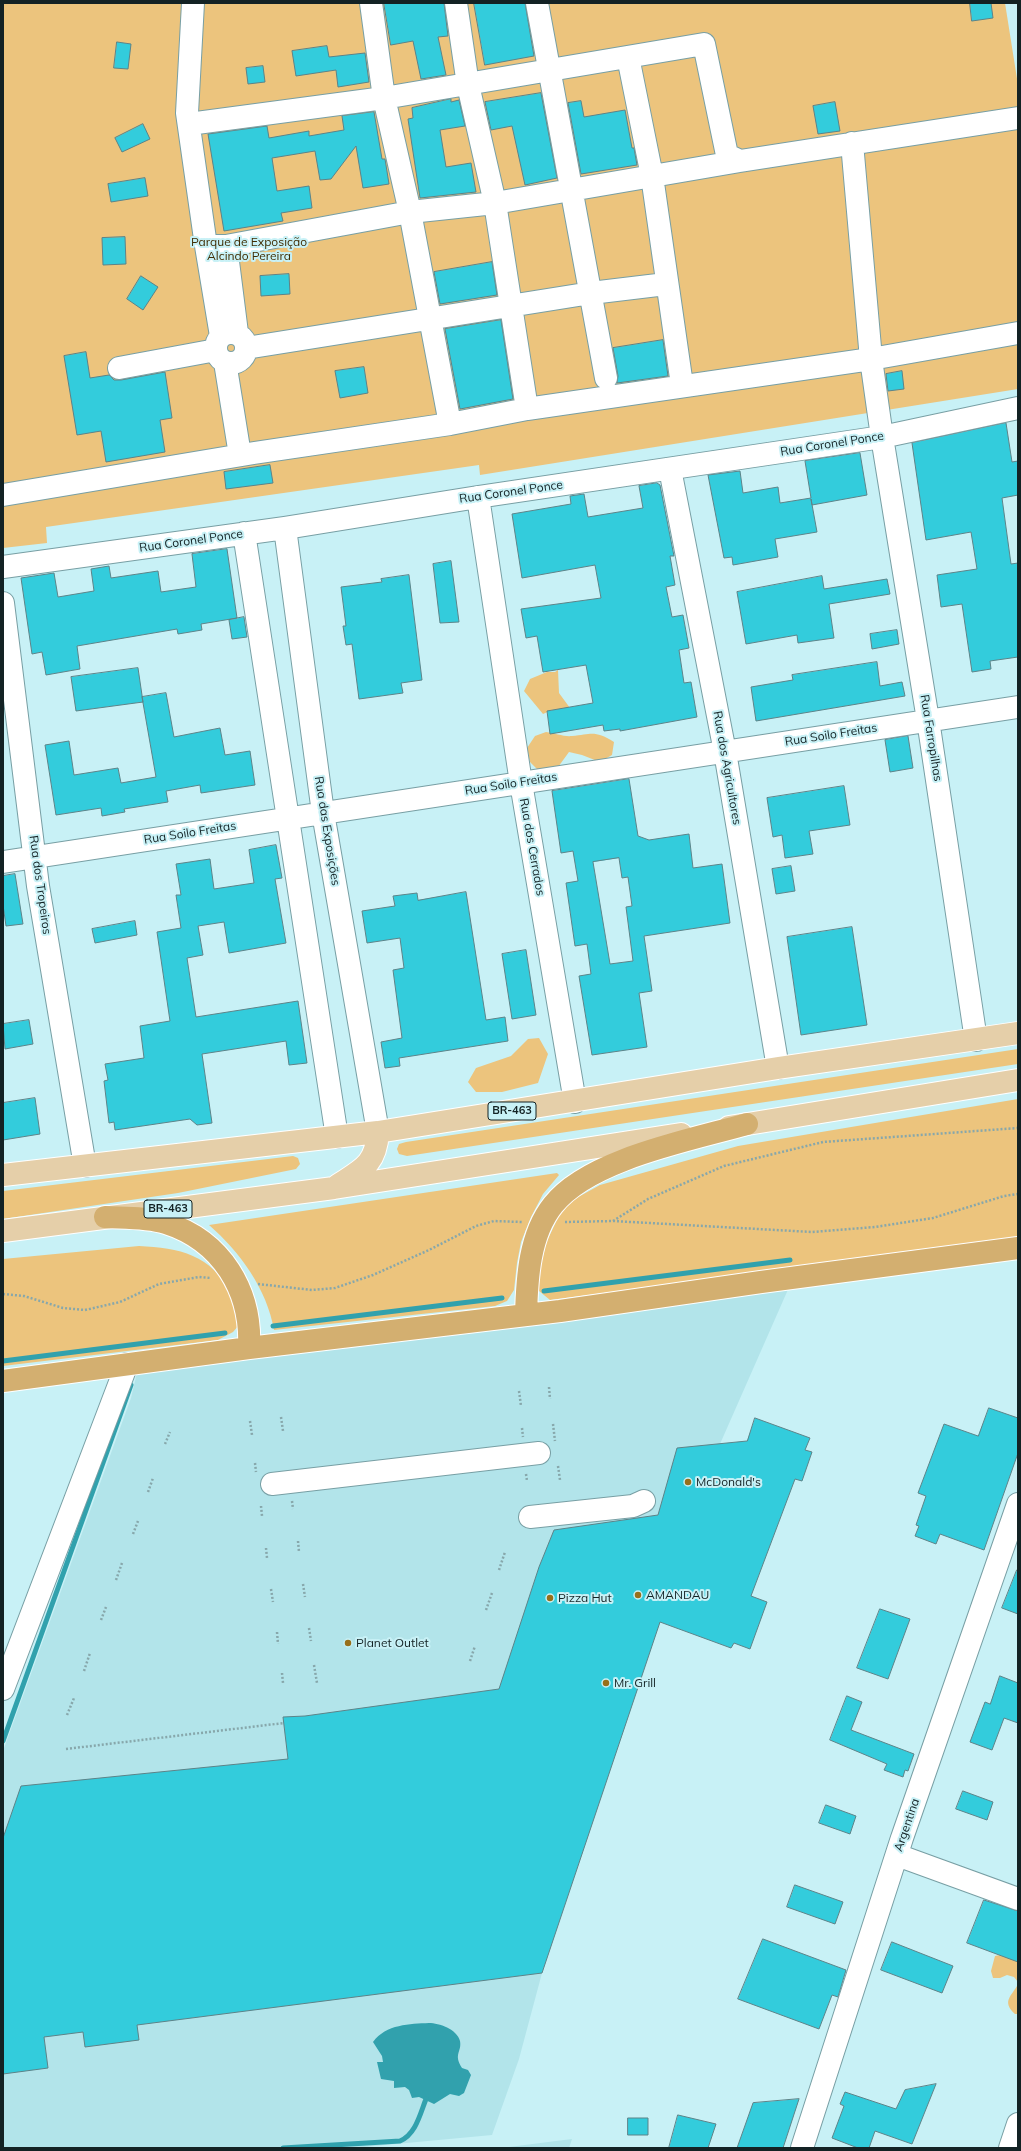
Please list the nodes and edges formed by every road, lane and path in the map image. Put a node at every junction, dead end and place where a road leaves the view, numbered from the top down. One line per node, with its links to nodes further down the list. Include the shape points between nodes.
1 (193, 3): 10 (street)
2 (371, 3): 8 (street)
3 (456, 3): 7 (street)
4 (537, 3): 6 (street)
5 (628, 57): 6 (street); 12 (street, via 704,44 727,155); 13 (street)
6 (549, 71): 7 (street); 14 (street)
7 (468, 85): 8 (street); 15 (street)
8 (384, 98): 10 (street); 16 (street)
9 (1018, 118): 11 (street)
10 (188, 124): 17 (street)
11 (852, 143): 12 (street); 24 (street, Rua Farropilhas)
12 (740, 161): 13 (street)
13 (652, 176): 14 (street); 18 (street)
14 (572, 190): 15 (street); 19 (street)
15 (495, 203): 16 (street); 20 (street)
16 (410, 212): 17 (street); 21 (street)
17 (216, 246): 23 (street)
18 (666, 284): 19 (street); 27 (street)
19 (591, 293): 20 (street); 26 (street)
20 (512, 306): 21 (street); 29 (street)
21 (432, 320): 23 (street); 30 (street)
22 (1018, 334): 24 (street)
23 (230, 348): 25 (street); 32 (street)
24 (871, 359): 27 (street); 31 (street, Rua Farropilhas)
25 (119, 368)
26 (606, 378)
27 (682, 385): 29 (street)
28 (1018, 408): 31 (street, Rua Coronel Ponce)
29 (527, 409): 30 (street)
30 (450, 424): 32 (street)
31 (882, 437): 33 (street, Rua Coronel Ponce); 41 (street, Rua Farropilhas)
32 (247, 454): 34 (street)
33 (670, 469): 35 (street, Rua Coronel Ponce); 42 (street, Rua dos Agricultores)
34 (3, 495)
35 (478, 497): 36 (street, Rua Coronel Ponce); 43 (street, Rua dos Cerrados)
36 (286, 528): 37 (street, Rua Coronel Ponce); 44 (street, Rua das Exposições)
37 (244, 533): 38 (street, Rua Coronel Ponce); 45 (street)
38 (3, 567)
39 (3, 603): 46 (street, Rua dos Tropeiros)
40 (1018, 707): 41 (street, Rua Soilo Freitas)
41 (928, 720): 42 (street, Rua Soilo Freitas); 49 (street, Rua Farropilhas)
42 (725, 752): 43 (street, Rua Soilo Freitas); 50 (street, Rua dos Agricultores)
43 (521, 783): 44 (street, Rua Soilo Freitas); 52 (street, Rua dos Cerrados)
44 (323, 813): 45 (street, Rua Soilo Freitas); 55 (street, Rua das Exposições)
45 (289, 818): 46 (street, Rua Soilo Freitas); 56 (street)
46 (36, 857): 47 (street, Rua Soilo Freitas); 57 (street, Rua dos Tropeiros, via 38,886)
47 (3, 862)
48 (1018, 1033): 49 (main road, BR-463)
49 (976, 1040): 50 (main road, BR-463)
50 (778, 1068): 52 (main road, BR-463)
51 (1018, 1080): 53 (main road, BR-463)
52 (574, 1102): 55 (main road, BR-463)
53 (747, 1124): 59 (main road, BR-463); 64 (highway, via 628,1158 585,1176 566,1190)
54 (1018, 1128): 63 (path, via 823,1142 724,1166 648,1199)
55 (378, 1132): 56 (main road, BR-463); 59 (main road, via 373,1158)
56 (337, 1137): 57 (main road, BR-463)
57 (85, 1166): 58 (main road, BR-463)
58 (3, 1175)
59 (334, 1188): 61 (main road, BR-463)
60 (1018, 1194): 63 (path, via 933,1218 875,1227 812,1232)
61 (106, 1217): 65 (main road, BR-463); 71 (highway, via 166,1223 194,1236 218,1255 236,1280 247,1309)
62 (515, 1221): 68 (path, via 494,1221 476,1226 373,1275 335,1288 312,1290)
63 (613, 1221): 64 (path)
64 (542, 1223): 70 (highway, via 533,1248 527,1285)
65 (3, 1231)
66 (1018, 1248): 70 (highway, via 769,1280)
67 (199, 1277): 69 (path, via 159,1284 120,1302 85,1310 64,1308 24,1296)
68 (261, 1284)
69 (3, 1294)
70 (526, 1316): 71 (highway)
71 (249, 1348): 72 (highway)
72 (127, 1364): 73 (highway); 130 (street)
73 (3, 1381)
74 (549, 1386): 76 (path)
75 (519, 1391): 77 (path)
76 (550, 1399)
77 (521, 1406)
78 (281, 1416): 81 (path)
79 (250, 1421): 83 (path)
80 (553, 1424): 85 (path)
81 (283, 1431)
82 (170, 1432): 84 (path)
83 (252, 1435)
84 (165, 1444)
85 (547, 1447): 89 (street)
86 (255, 1463): 89 (path)
87 (558, 1466): 90 (path)
88 (153, 1478): 91 (path)
89 (264, 1478)
90 (560, 1480)
91 (148, 1492)
92 (292, 1498): 96 (path)
93 (644, 1501): 98 (street, via 633,1506)
94 (1018, 1504): 100 (street, Argentina)
95 (261, 1506): 97 (path)
96 (293, 1509)
97 (262, 1516)
98 (530, 1517)
99 (138, 1521): 101 (path)
100 (1014, 1531): 135 (street, Argentina)
101 (133, 1534)
102 (298, 1541): 104 (path)
103 (266, 1548): 106 (path)
104 (299, 1552)
105 (505, 1552): 108 (path)
106 (267, 1558)
107 (122, 1563): 109 (path)
108 (499, 1570)
109 (116, 1580)
110 (303, 1584): 113 (path)
111 (271, 1589): 114 (path)
112 (492, 1593): 116 (path)
113 (305, 1597)
114 (273, 1602)
115 (106, 1608): 117 (path)
116 (486, 1610)
117 (102, 1620)
118 (309, 1628): 120 (path)
119 (277, 1632): 121 (path)
120 (311, 1642)
121 (278, 1644)
122 (475, 1646): 124 (path)
123 (90, 1653): 126 (path)
124 (470, 1661)
125 (314, 1665): 129 (path)
126 (84, 1671)
127 (282, 1673): 128 (path)
128 (283, 1683)
129 (316, 1683)
130 (3, 1689)
131 (74, 1698): 132 (path)
132 (67, 1715)
133 (284, 1723): 134 (path)
134 (66, 1749)
135 (897, 1855): 136 (street); 138 (street, Argentina)
136 (1018, 1899)
137 (1018, 2124): 139 (street)
138 (802, 2148)
139 (1010, 2148)

